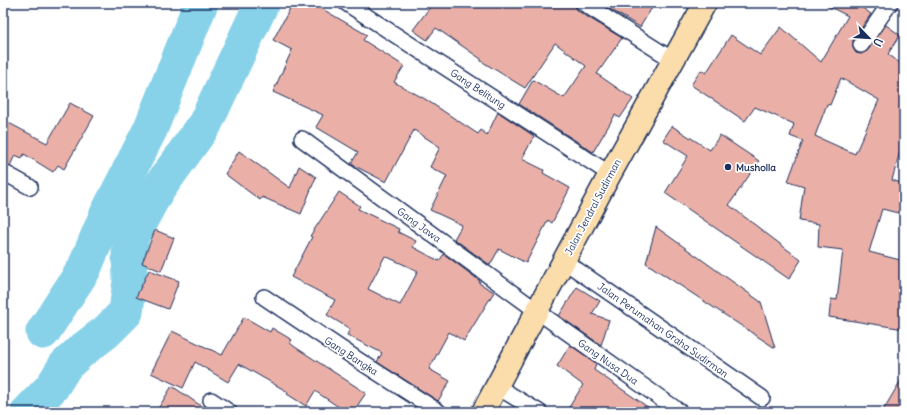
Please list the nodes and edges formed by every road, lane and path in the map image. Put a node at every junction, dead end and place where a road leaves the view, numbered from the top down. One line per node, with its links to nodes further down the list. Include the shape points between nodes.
1 (346, 3): 9 (street, Gang Belitung)
2 (583, 3): 6 (street)
3 (705, 3): 6 (highway, Jalan Jendral Sudirman)
4 (890, 3): 5 (street)
5 (861, 44)
6 (673, 60): 9 (highway, Jalan Jendral Sudirman)
7 (302, 139): 13 (street, Gang Jawa)
8 (3, 172): 10 (street)
9 (610, 174): 11 (highway, Jalan Jendral Sudirman)
10 (30, 187)
11 (564, 261): 13 (highway, Jalan Jendral Sudirman); 15 (street, Jalan Perumahan Graha Sudirman)
12 (264, 297): 18 (street, Gang Bangka)
13 (537, 311): 14 (highway, Jalan Jendral Sudirman); 21 (street, Gang Nusa Dua)
14 (496, 386): 19 (highway, Jalan Jendral Sudirman); 20 (street)
15 (762, 398)
16 (211, 400): 17 (street)
17 (230, 412)
18 (440, 412)
19 (483, 412)
20 (539, 412)
21 (680, 412)

